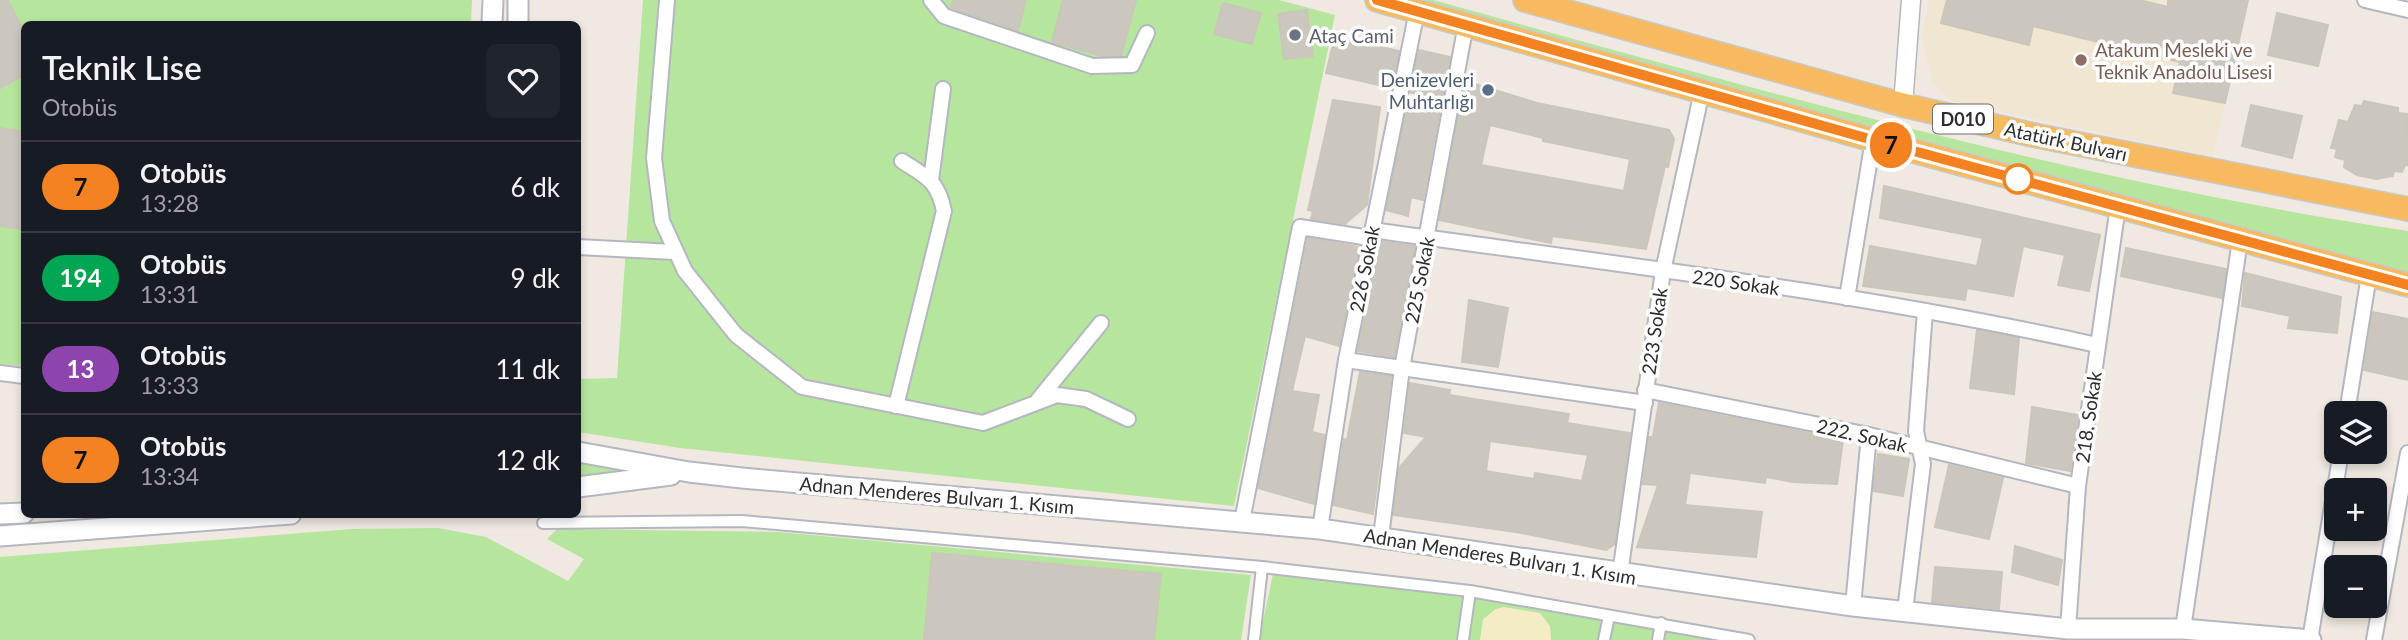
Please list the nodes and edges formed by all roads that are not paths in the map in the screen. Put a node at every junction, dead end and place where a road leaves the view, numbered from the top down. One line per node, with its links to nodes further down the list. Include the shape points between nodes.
1 (493, 0): 11 (main road)
2 (518, 0): 12 (main road)
3 (667, 0): 27 (street, via 654,158 662,221)
4 (931, 0): 14 (street, via 944,16 1092,66 1132,65)
5 (1377, 0): 9 (highway, D010)
6 (1525, 0): 17 (highway, Atatürk Bulvarı / D010)
7 (1911, 0): 17 (street)
8 (2365, 0): 10 (street)
9 (1417, 10): 13 (highway, D010); 23 (street, 226 Sokak)
10 (2408, 10)
11 (492, 21)
12 (518, 21)
13 (1466, 24): 16 (highway, D010); 24 (street, 225 Sokak)
14 (1147, 33)
15 (943, 89): 20 (street)
16 (1702, 91): 18 (highway, D010); 28 (street, 223 Sokak)
17 (1903, 105): 22 (highway, Atatürk Bulvarı / D010)
18 (1873, 140): 21 (highway, D010); 31 (street)
19 (902, 161): 20 (street)
20 (931, 180): 42 (street, via 940,192 944,211)
21 (2118, 206): 25 (highway, D010); 34 (street, 218. Sokak)
22 (2408, 209)
23 (1371, 234): 24 (street, 220 Sokak); 35 (street, 226 Sokak); 55 (street, 220 Sokak, via 1300,227)
24 (1427, 238): 28 (street, 220 Sokak); 36 (street, 225 Sokak)
25 (2240, 240): 29 (highway, D010); 69 (street)
26 (581, 247): 27 (street)
27 (674, 252): 42 (street, via 736,335 802,387)
28 (1662, 271): 31 (street, 220 Sokak); 39 (street, 223 Sokak)
29 (2369, 275): 30 (highway, D010); 41 (street)
30 (2408, 285)
31 (1847, 298): 32 (street, 220 Sokak)
32 (1925, 310): 34 (street, 220 Sokak); 45 (street)
33 (1101, 323): 40 (street)
34 (2097, 345): 50 (street, 218. Sokak)
35 (1346, 360): 36 (street, 222. Sokak); 58 (street, 226 Sokak)
36 (1402, 368): 39 (street, 222. Sokak); 60 (street, 225 Sokak)
37 (0, 373): 38 (street)
38 (21, 376)
39 (1645, 397): 44 (street, 222. Sokak); 62 (street, 223 Sokak)
40 (1038, 400): 42 (street, via 983,423); 43 (street, via 1057,395 1086,399)
41 (2349, 401)
42 (897, 406)
43 (1128, 419)
44 (1869, 435): 45 (street, 222. Sokak); 64 (street)
45 (1918, 448): 50 (street, 222. Sokak); 65 (street, via 1923,464)
46 (581, 453): 49 (main road, Adnan Menderes Bulvarı 1. Kısım)
47 (2408, 453): 77 (street)
48 (2339, 464): 76 (street)
49 (689, 472): 51 (main road, Adnan Menderes Bulvarı 1. Kısım); 55 (main road, Adnan Menderes Bulvarı 1. Kısım)
50 (2078, 486): 68 (street, 218. Sokak)
51 (581, 487)
52 (21, 513): 53 (main road)
53 (0, 514)
54 (186, 518): 56 (main road)
55 (1242, 521): 58 (main road, Adnan Menderes Bulvarı 1. Kısım)
56 (80, 522): 59 (main road)
57 (543, 523): 61 (street, via 742,521)
58 (1320, 529): 60 (main road, Adnan Menderes Bulvarı 1. Kısım)
59 (0, 536)
60 (1381, 537): 62 (main road, Adnan Menderes Bulvarı 1. Kısım)
61 (1262, 567): 63 (street); 71 (street)
62 (1620, 574): 64 (main road, Adnan Menderes Bulvarı 1. Kısım)
63 (1471, 591): 66 (street); 72 (street)
64 (1853, 607): 65 (main road, Adnan Menderes Bulvarı 1. Kısım)
65 (1905, 611): 68 (main road, Adnan Menderes Bulvarı 1. Kısım)
66 (1609, 616): 67 (street); 73 (street)
67 (1661, 624): 70 (street); 74 (street)
68 (2068, 629): 69 (main road, Adnan Menderes Bulvarı 1. Kısım)
69 (2183, 629): 76 (main road, Adnan Menderes Bulvarı 1. Kısım)
70 (1711, 636): 75 (street)
71 (1254, 640)
72 (1463, 640)
73 (1604, 640)
74 (1658, 640)
75 (1749, 640)
76 (2311, 640)
77 (2374, 640)

